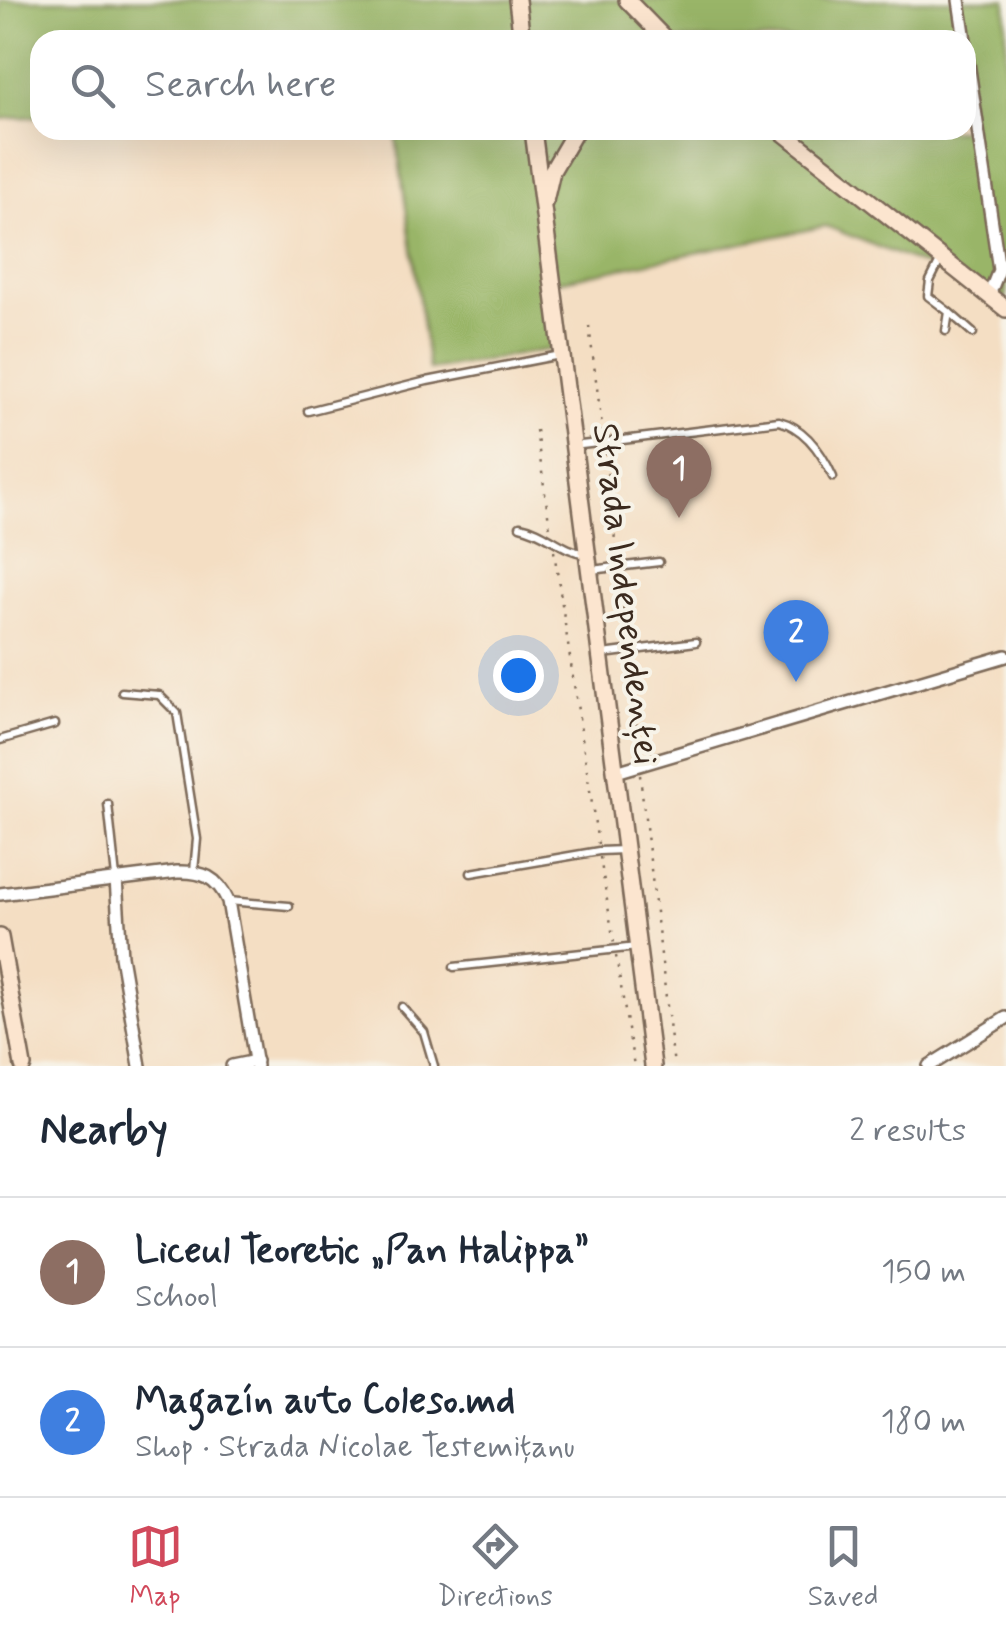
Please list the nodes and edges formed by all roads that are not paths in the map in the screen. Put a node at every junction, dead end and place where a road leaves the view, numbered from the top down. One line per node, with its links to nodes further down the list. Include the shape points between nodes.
1 (959, 0): 6 (street)
2 (628, 1): 5 (main road)
3 (519, 2): 4 (main road)
4 (521, 30)
5 (656, 30)
6 (964, 30)
7 (976, 116): 13 (street, via 999,270)
8 (534, 140): 11 (main road, Strada Independenței)
9 (570, 140): 11 (main road, via 552,171)
10 (793, 140): 12 (main road)
11 (542, 210): 18 (main road, Strada Independenței)
12 (942, 258): 13 (main road); 15 (lane, via 928,296)
13 (989, 295): 14 (main road)
14 (1006, 309)
15 (949, 312): 16 (lane); 17 (lane)
16 (946, 331)
17 (973, 332)
18 (562, 355): 19 (lane, via 427,380); 20 (main road, Strada Independenței)
19 (308, 412)
20 (573, 446): 21 (lane, via 779,422 803,434); 23 (main road, Strada Independenței)
21 (833, 476)
22 (520, 526): 23 (lane, via 537,529)
23 (588, 562): 24 (lane); 26 (main road, Strada Independenței)
24 (659, 562)
25 (696, 642): 26 (lane)
26 (600, 654): 31 (main road, Strada Independenței)
27 (1006, 656): 31 (street)
28 (122, 692): 34 (lane, via 159,695 177,713 197,840)
29 (55, 724): 30 (lane)
30 (0, 740)
31 (616, 772): 33 (main road, Strada Independenței)
32 (108, 804): 36 (lane)
33 (626, 850): 35 (lane); 41 (main road, Strada Independenței)
34 (194, 871): 36 (street); 38 (street, via 214,879)
35 (471, 873)
36 (116, 880): 37 (street); 47 (street)
37 (0, 894)
38 (228, 901): 39 (lane); 45 (street)
39 (290, 906)
40 (0, 937): 46 (main road)
41 (638, 947): 42 (lane); 50 (main road, Strada Independenței)
42 (454, 967)
43 (402, 1007): 49 (lane, via 424,1032)
44 (1006, 1018): 51 (street)
45 (256, 1064): 48 (street)
46 (24, 1066)
47 (140, 1066)
48 (232, 1066)
49 (434, 1066)
50 (653, 1066)
51 (929, 1066)

